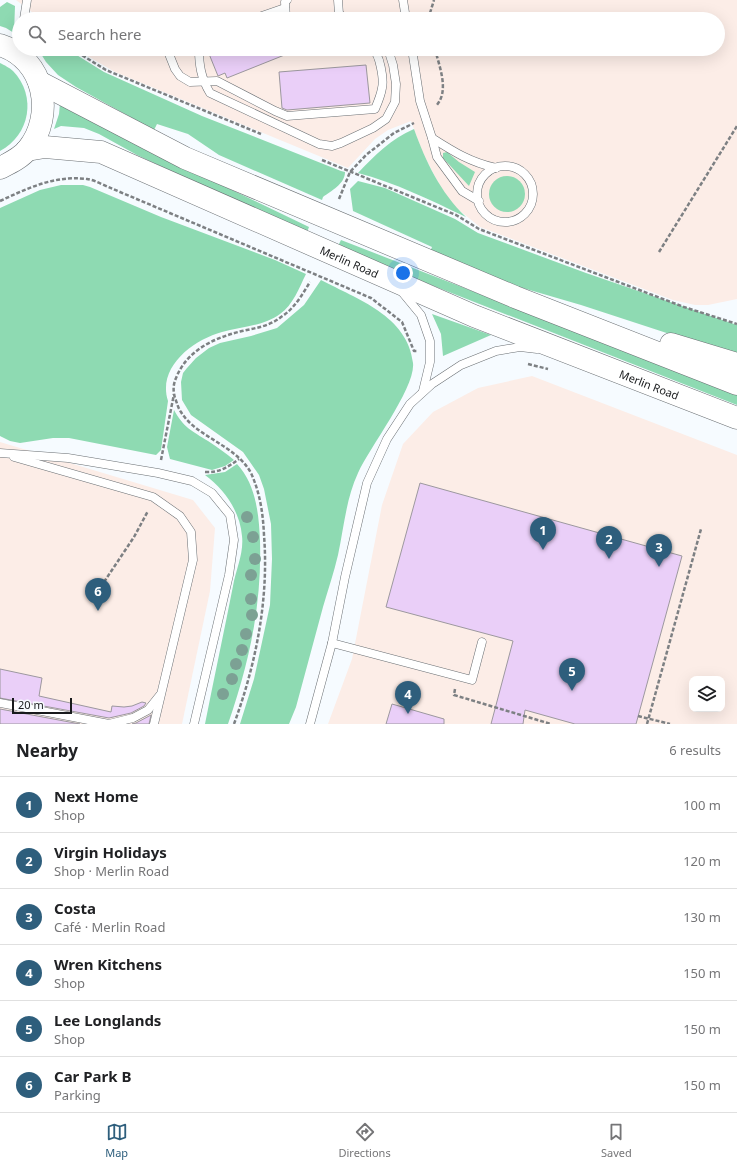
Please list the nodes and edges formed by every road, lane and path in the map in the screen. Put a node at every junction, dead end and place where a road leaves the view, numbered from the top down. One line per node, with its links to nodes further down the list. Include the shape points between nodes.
1 (27, 0): 6 (lane)
2 (338, 0): 8 (lane)
3 (403, 0): 9 (lane)
4 (434, 0): 10 (path)
5 (286, 4): 7 (lane)
6 (25, 12)
7 (268, 12)
8 (337, 12)
9 (405, 12)
10 (430, 12)
11 (0, 45): 12 (street)
12 (12, 49)
13 (25, 56): 20 (street)
14 (85, 56): 23 (path, via 106,70)
15 (170, 56): 21 (lane, via 180,76 190,82)
16 (199, 56): 21 (lane)
17 (377, 56): 21 (lane, via 383,87 375,109 287,116 217,81)
18 (391, 56): 21 (lane, via 396,84 395,102 386,119 373,128 332,146 319,144 210,92)
19 (413, 56): 24 (lane, via 420,101)
20 (39, 82): 25 (street, via 43,99 43,118 37,135); 34 (street, via 186,158)
21 (204, 82)
22 (737, 126): 31 (path)
23 (264, 136)
24 (432, 138): 28 (lane, via 479,164); 30 (lane, via 437,157 462,191)
25 (27, 150): 27 (street); 32 (street, Merlin Road, via 45,147 101,152)
26 (321, 160): 35 (path, via 456,215 479,229 684,307)
27 (0, 168)
28 (496, 168): 30 (lane, via 483,178 479,185); 30 (lane, via 510,167 526,176 533,191 533,200 529,208 516,220 500,222 486,214)
29 (0, 201): 36 (path, via 27,188 59,178 88,179 371,298 402,322 414,351)
30 (479, 201)
31 (659, 252)
32 (385, 277): 36 (lane, via 403,292 421,315 430,341); 37 (street, Merlin Road)
33 (310, 282): 43 (path, via 292,308 282,317 262,327 221,337 205,344 192,354 175,379)
34 (515, 297): 39 (street); 41 (street)
35 (737, 324)
36 (430, 350): 42 (lane)
37 (568, 353): 42 (lane, via 520,348 496,350 461,366); 44 (street, Merlin Road)
38 (525, 363): 40 (path)
39 (737, 364)
40 (554, 371)
41 (737, 384)
42 (423, 392): 52 (lane, via 410,404 387,439 367,483)
43 (174, 394): 45 (path); 47 (path, via 181,413 189,422)
44 (737, 418)
45 (163, 452)
46 (0, 453): 55 (lane, via 153,497 180,516 191,532 192,560); 60 (lane, via 68,458 192,481 212,493 230,515 234,540 229,575)
47 (239, 459): 48 (path, via 220,471); 61 (path, via 247,467 260,498 266,574 257,644)
48 (198, 470)
49 (147, 512): 51 (path)
50 (701, 529): 58 (path)
51 (104, 582)
52 (332, 642): 54 (lane); 62 (lane)
53 (482, 642): 54 (lane, via 472,680)
54 (459, 677): 63 (path, via 454,695)
55 (161, 693): 56 (lane, via 148,710 133,718 109,724); 59 (lane)
56 (0, 704)
57 (638, 716): 58 (path)
58 (649, 718): 64 (path); 65 (path)
59 (154, 724)
60 (194, 724)
61 (234, 724)
62 (310, 724)
63 (551, 724)
64 (647, 724)
65 (670, 724)

